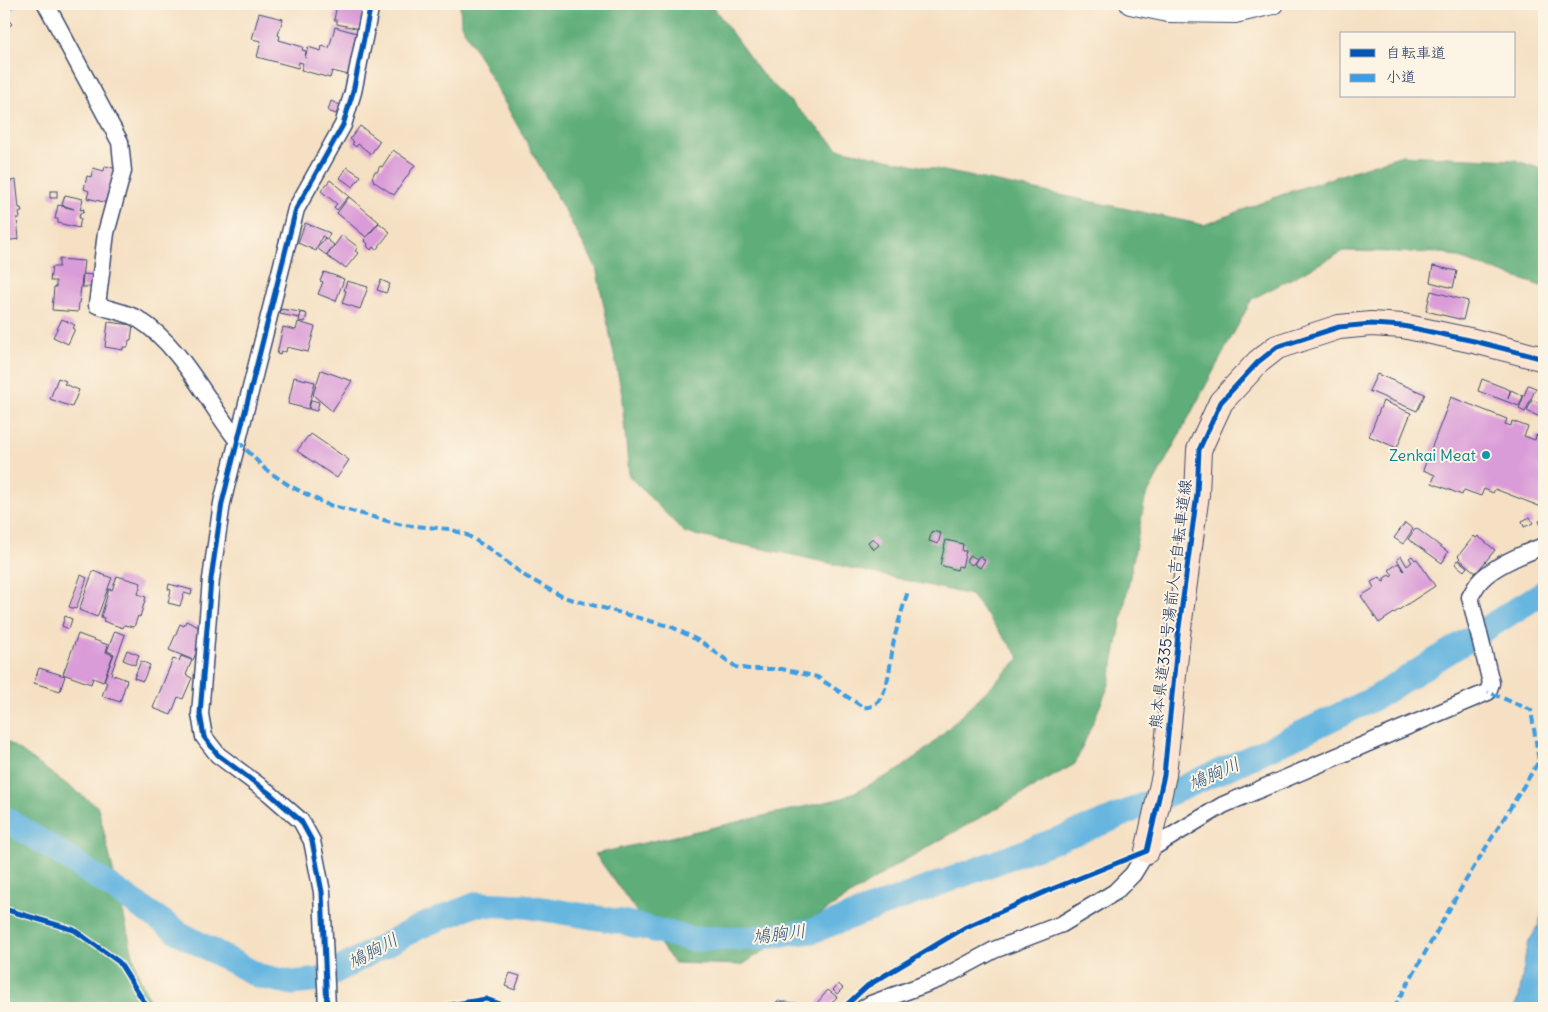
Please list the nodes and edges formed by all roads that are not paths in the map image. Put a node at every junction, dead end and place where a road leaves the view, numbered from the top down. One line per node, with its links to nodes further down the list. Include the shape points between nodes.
1 (46, 4): 6 (street, via 120,142 123,171 106,233 97,306 136,318 176,352)
2 (371, 4): 6 (street, via 343,126 296,209)
3 (1130, 4): 4 (street, via 1168,12 1235,13)
4 (1273, 4)
5 (1544, 359): 8 (main road, 熊本県道335号湯前人吉自転車道線, via 1403,326 1339,327 1277,348 1258,362 1221,402 1199,450 1197,494 1164,775)
6 (238, 441): 9 (street, via 222,503 211,579 200,714 204,737 218,755 301,821 312,841 322,892)
7 (1544, 546): 8 (street, via 1492,572 1480,581 1470,597 1491,684 1488,692 1222,805)
8 (1147, 852): 10 (street, via 1134,874 1115,892 1062,924 994,950 942,978)
9 (327, 1008)
10 (864, 1008)

